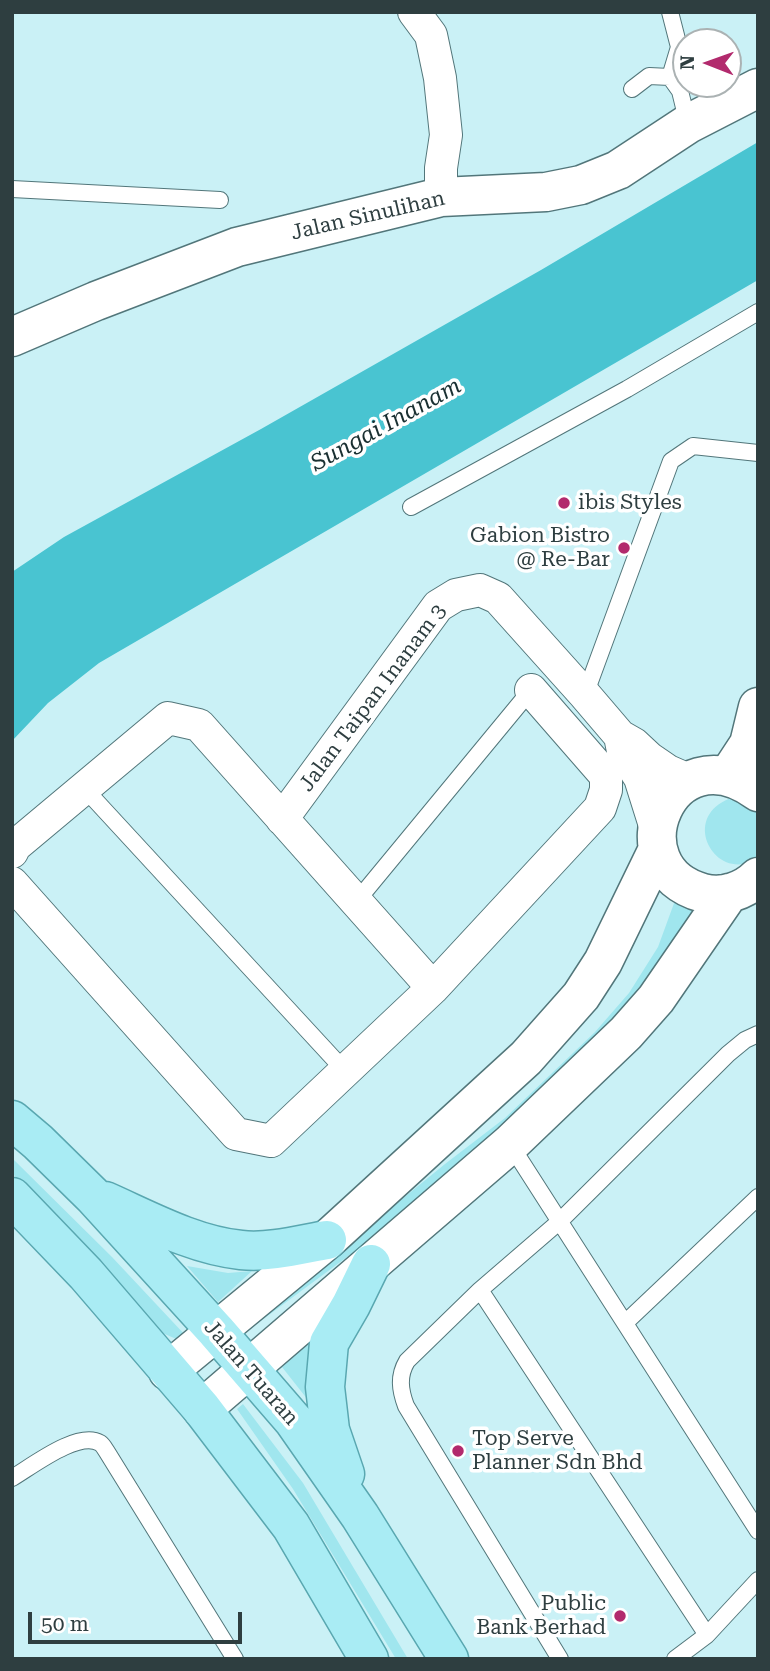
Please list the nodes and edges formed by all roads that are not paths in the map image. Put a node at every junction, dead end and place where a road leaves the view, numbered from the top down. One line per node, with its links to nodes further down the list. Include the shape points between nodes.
1 (414, 12): 8 (street, via 431,35 440,78 446,135)
2 (670, 12): 3 (lane, via 679,47)
3 (670, 77): 5 (lane, via 649,76); 6 (lane, via 680,91)
4 (758, 88): 6 (street, Jalan Sinulihan)
5 (632, 89)
6 (688, 124): 8 (street, Jalan Sinulihan, via 618,170 581,185)
7 (12, 189): 9 (lane)
8 (441, 197): 11 (street, Jalan Sinulihan, via 237,247)
9 (220, 200)
10 (758, 312): 13 (lane)
11 (12, 337)
12 (758, 453): 15 (lane, via 693,446 671,461)
13 (411, 507)
14 (530, 690): 25 (lane); 26 (street, via 606,776 606,790 600,808)
15 (585, 695): 17 (street, Jalan Taipan Inanam 3); 20 (street, Jalan Taipan Inanam 3, via 498,598 480,590 456,594 438,606)
16 (758, 707): 18 (street, via 749,744)
17 (620, 736): 18 (street, Jalan Taipan Inanam 3, via 668,771); 21 (street, Jalan Taipan Inanam 3, via 623,751 640,778)
18 (725, 783): 21 (street, via 677,789 658,820)
19 (85, 788): 20 (street, via 168,718 199,725); 22 (street); 28 (lane)
20 (282, 819): 25 (street)
21 (657, 840): 24 (street, via 665,866 693,890 710,895); 35 (street, via 603,962 581,996 526,1058)
22 (12, 852)
23 (12, 883): 28 (street, via 236,1134 271,1141)
24 (746, 887): 30 (street, via 626,1033)
25 (356, 902): 26 (street)
26 (433, 988): 28 (street)
27 (758, 1034): 34 (lane, via 728,1054)
28 (345, 1071)
29 (12, 1120): 31 (main road, Jalan Tuaran)
30 (510, 1144): 34 (lane); 36 (street)
31 (93, 1195): 35 (main road, via 205,1244 243,1251); 39 (main road, Jalan Tuaran)
32 (12, 1197): 41 (main road)
33 (758, 1197): 38 (lane)
34 (559, 1221): 37 (lane); 38 (lane)
35 (327, 1240): 39 (street)
36 (371, 1264): 40 (street); 44 (main road, via 329,1343 325,1387 330,1430)
37 (480, 1290): 48 (lane); 53 (lane, via 407,1361 401,1370 401,1393)
38 (625, 1323): 45 (lane)
39 (216, 1331): 40 (main road, Jalan Tuaran); 41 (street)
40 (249, 1368): 42 (street); 44 (main road, Jalan Tuaran, via 293,1420)
41 (169, 1371): 42 (main road)
42 (202, 1409): 47 (main road, via 291,1526)
43 (12, 1478): 49 (lane, via 76,1441 100,1443)
44 (360, 1516): 52 (main road, Jalan Tuaran)
45 (758, 1531)
46 (758, 1580): 48 (lane)
47 (336, 1600): 50 (street); 51 (main road)
48 (707, 1635): 54 (lane)
49 (236, 1659)
50 (348, 1659)
51 (369, 1659)
52 (449, 1659)
53 (560, 1659)
54 (675, 1659)

